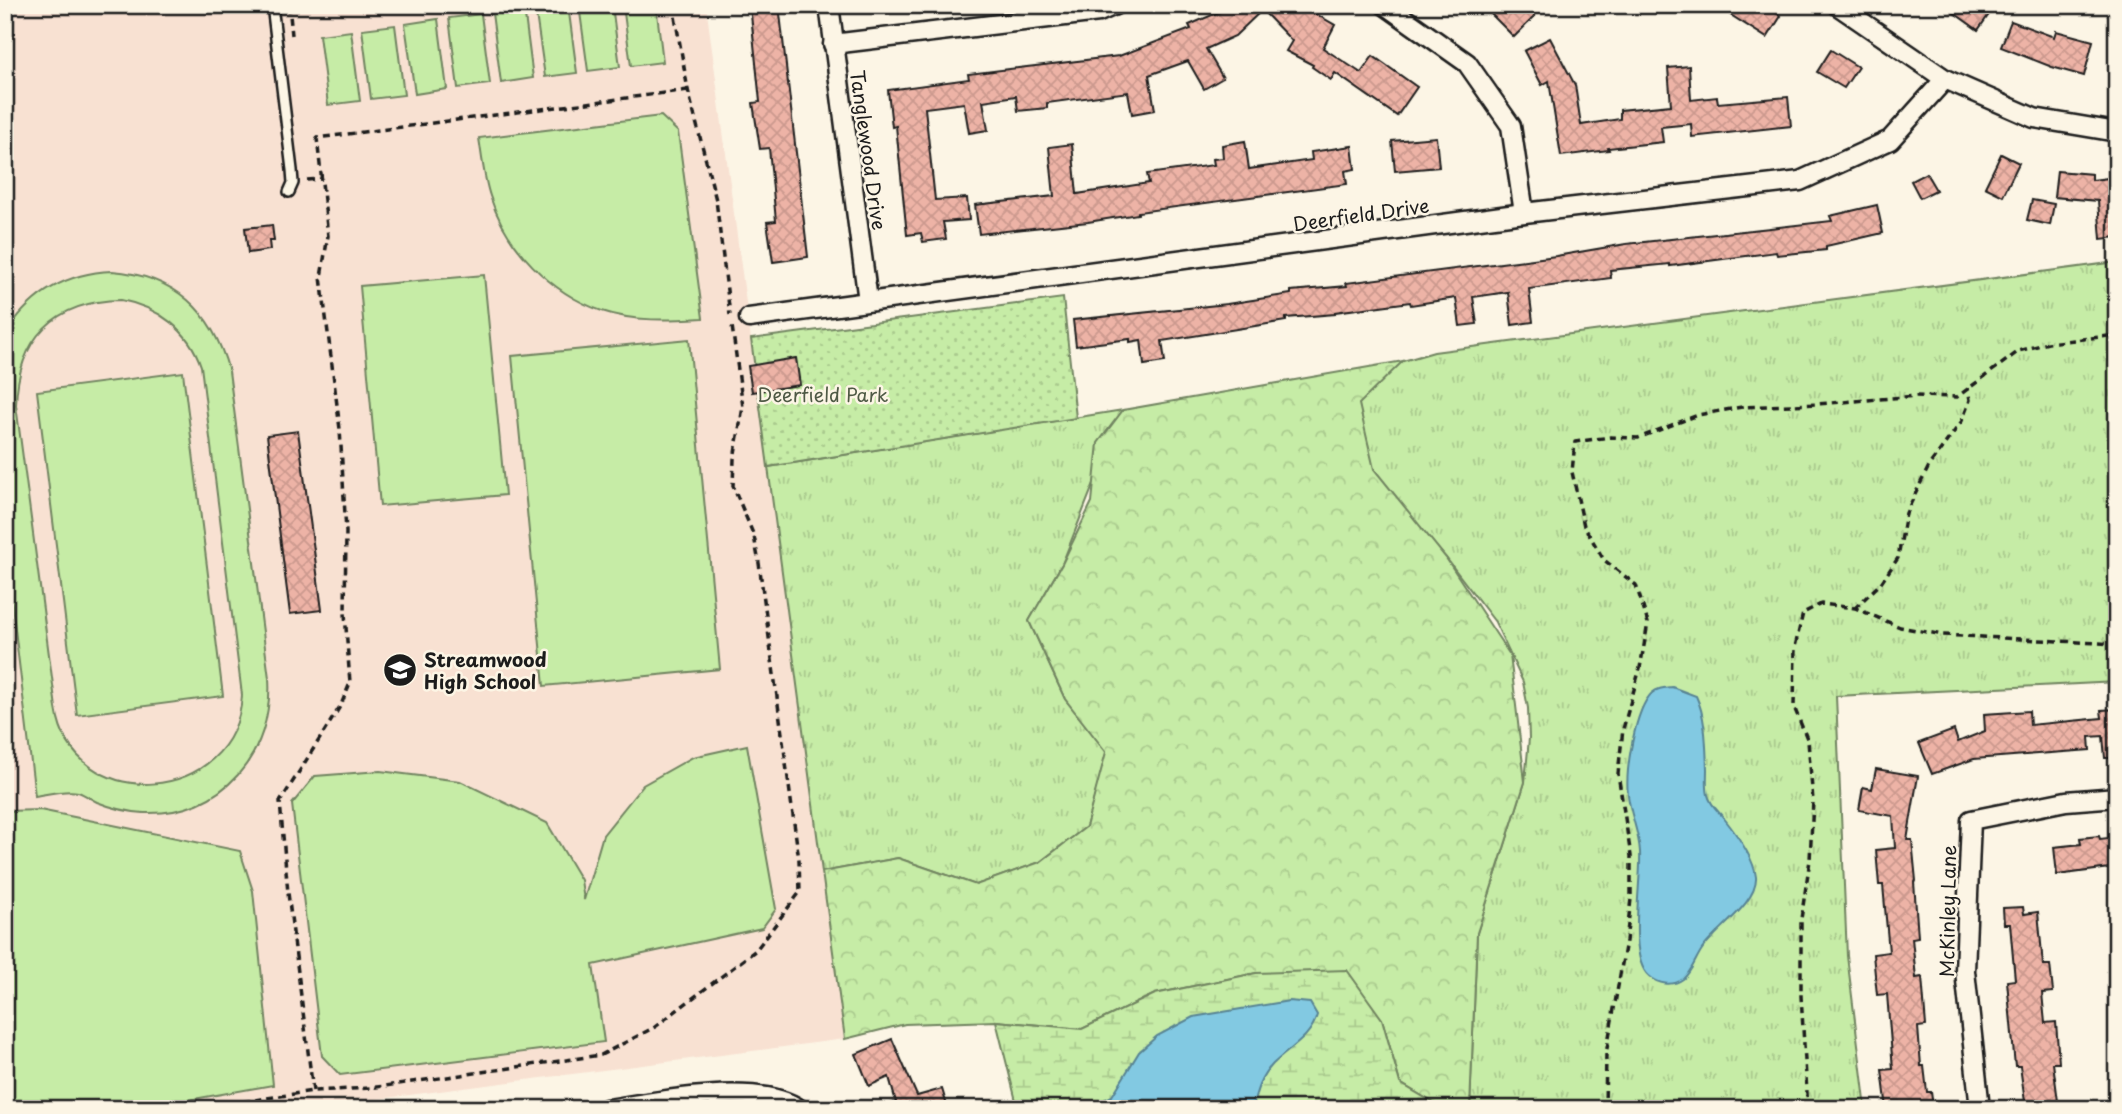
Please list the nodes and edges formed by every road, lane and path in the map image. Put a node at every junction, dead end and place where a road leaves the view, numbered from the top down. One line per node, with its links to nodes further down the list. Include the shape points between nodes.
1 (272, 5): 11 (lane, via 292,170)
2 (673, 5): 9 (path)
3 (829, 5): 7 (street, Tanglewood Drive)
4 (1115, 5): 7 (street, via 1099,12)
5 (1385, 5): 12 (street, via 1467,63 1511,126)
6 (1837, 5): 8 (street)
7 (833, 44): 13 (street, Tanglewood Drive)
8 (1945, 79): 10 (street, via 2034,118); 12 (street, Deerfield Drive, via 1890,140 1800,181)
9 (688, 90): 20 (path, via 317,138 328,236 321,277 346,519 349,683 341,705 280,802); 20 (path, via 716,200 743,407 733,486 754,536 759,564 800,892 756,950 655,1027 601,1055 370,1088)
10 (2117, 132)
11 (289, 192)
12 (1524, 213): 13 (street, Deerfield Drive)
13 (868, 301): 14 (street, Deerfield Drive)
14 (749, 317)
15 (2117, 335): 16 (path, via 2020,351)
16 (1968, 388): 17 (path, via 1970,400 1962,421 1930,464 1906,513 1898,558); 24 (path, via 1957,397 1742,407 1698,415 1638,438 1575,442 1572,472 1584,526 1604,560 1636,585 1647,623 1623,729 1618,774 1631,856 1631,899 1606,1054)
17 (1855, 608): 18 (path, via 1900,627 1943,635); 25 (path, via 1821,604 1802,613 1795,647 1794,707 1808,741 1813,801 1801,919)
18 (2117, 644)
19 (2117, 797): 26 (street, McKinley Lane, via 2066,801 1971,820 1965,971)
20 (313, 1091): 21 (path)
21 (196, 1109)
22 (607, 1109): 23 (street, via 729,1093 790,1102)
23 (799, 1109)
24 (1605, 1109)
25 (1808, 1109)
26 (1980, 1109)

